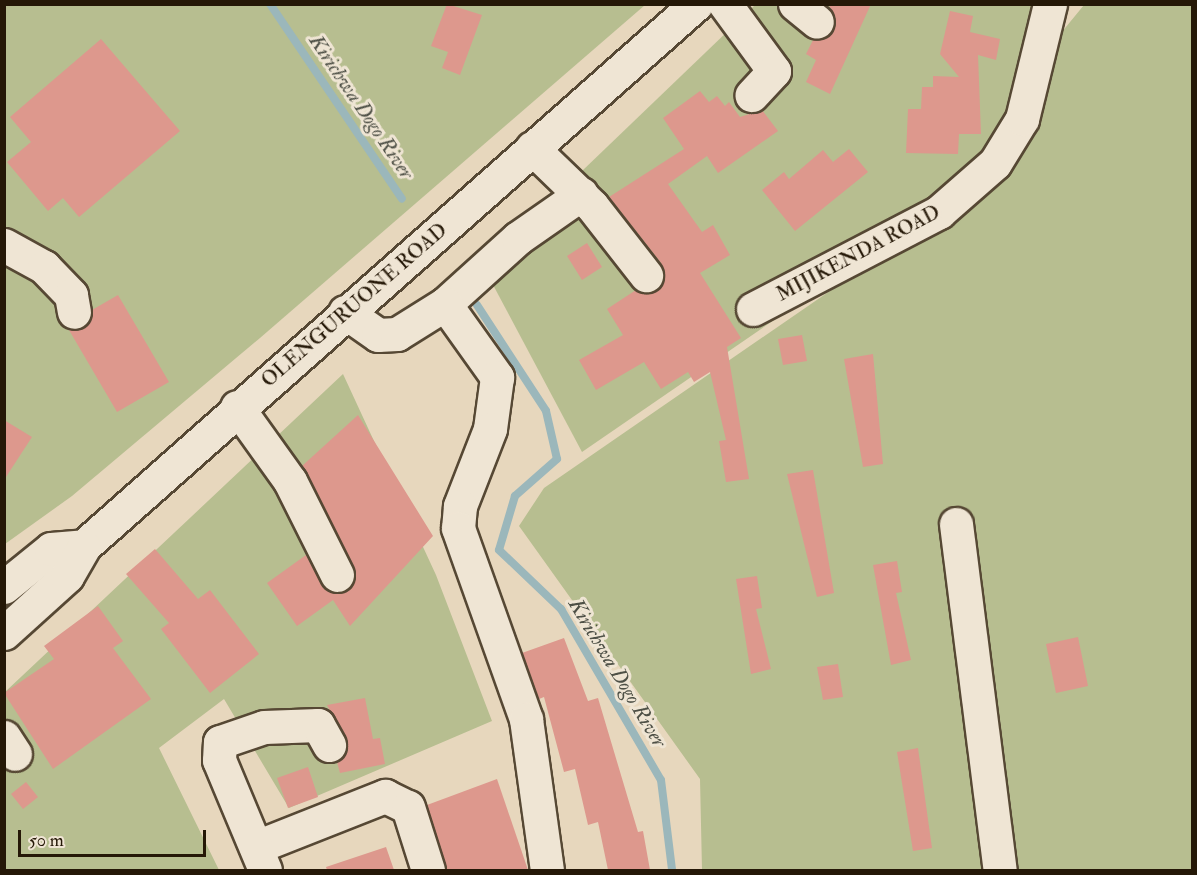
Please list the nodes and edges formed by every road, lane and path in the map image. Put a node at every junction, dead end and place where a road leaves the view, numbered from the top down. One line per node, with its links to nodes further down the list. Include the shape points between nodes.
1 (696, 4): 5 (street, OLENGURUONE ROAD)
2 (725, 4): 4 (street, via 774,71)
3 (1050, 4): 10 (street, MIJIKENDA ROAD, via 1022,119 995,164 939,212)
4 (752, 95)
5 (531, 148): 6 (street); 12 (street, OLENGURUONE ROAD)
6 (580, 194): 8 (street); 9 (street, via 518,238)
7 (4, 245): 11 (street, via 44,267 71,295)
8 (646, 275)
9 (445, 304): 12 (street, via 397,334 378,335); 22 (street, via 497,377 490,429 460,506 458,528 526,719)
10 (753, 309)
11 (74, 312)
12 (345, 312): 13 (street, OLENGURUONE ROAD)
13 (237, 407): 15 (street, OLENGURUONE ROAD); 16 (street, via 290,481)
14 (956, 524): 23 (street)
15 (84, 546): 17 (street, via 51,549); 18 (street, OLENGURUONE ROAD, via 67,576)
16 (337, 575)
17 (4, 587)
18 (4, 633)
19 (329, 745): 20 (street, via 318,725 264,727 220,742 219,760)
20 (261, 858): 21 (street, via 385,796 408,807)
21 (428, 870)
22 (546, 870)
23 (1000, 870)

